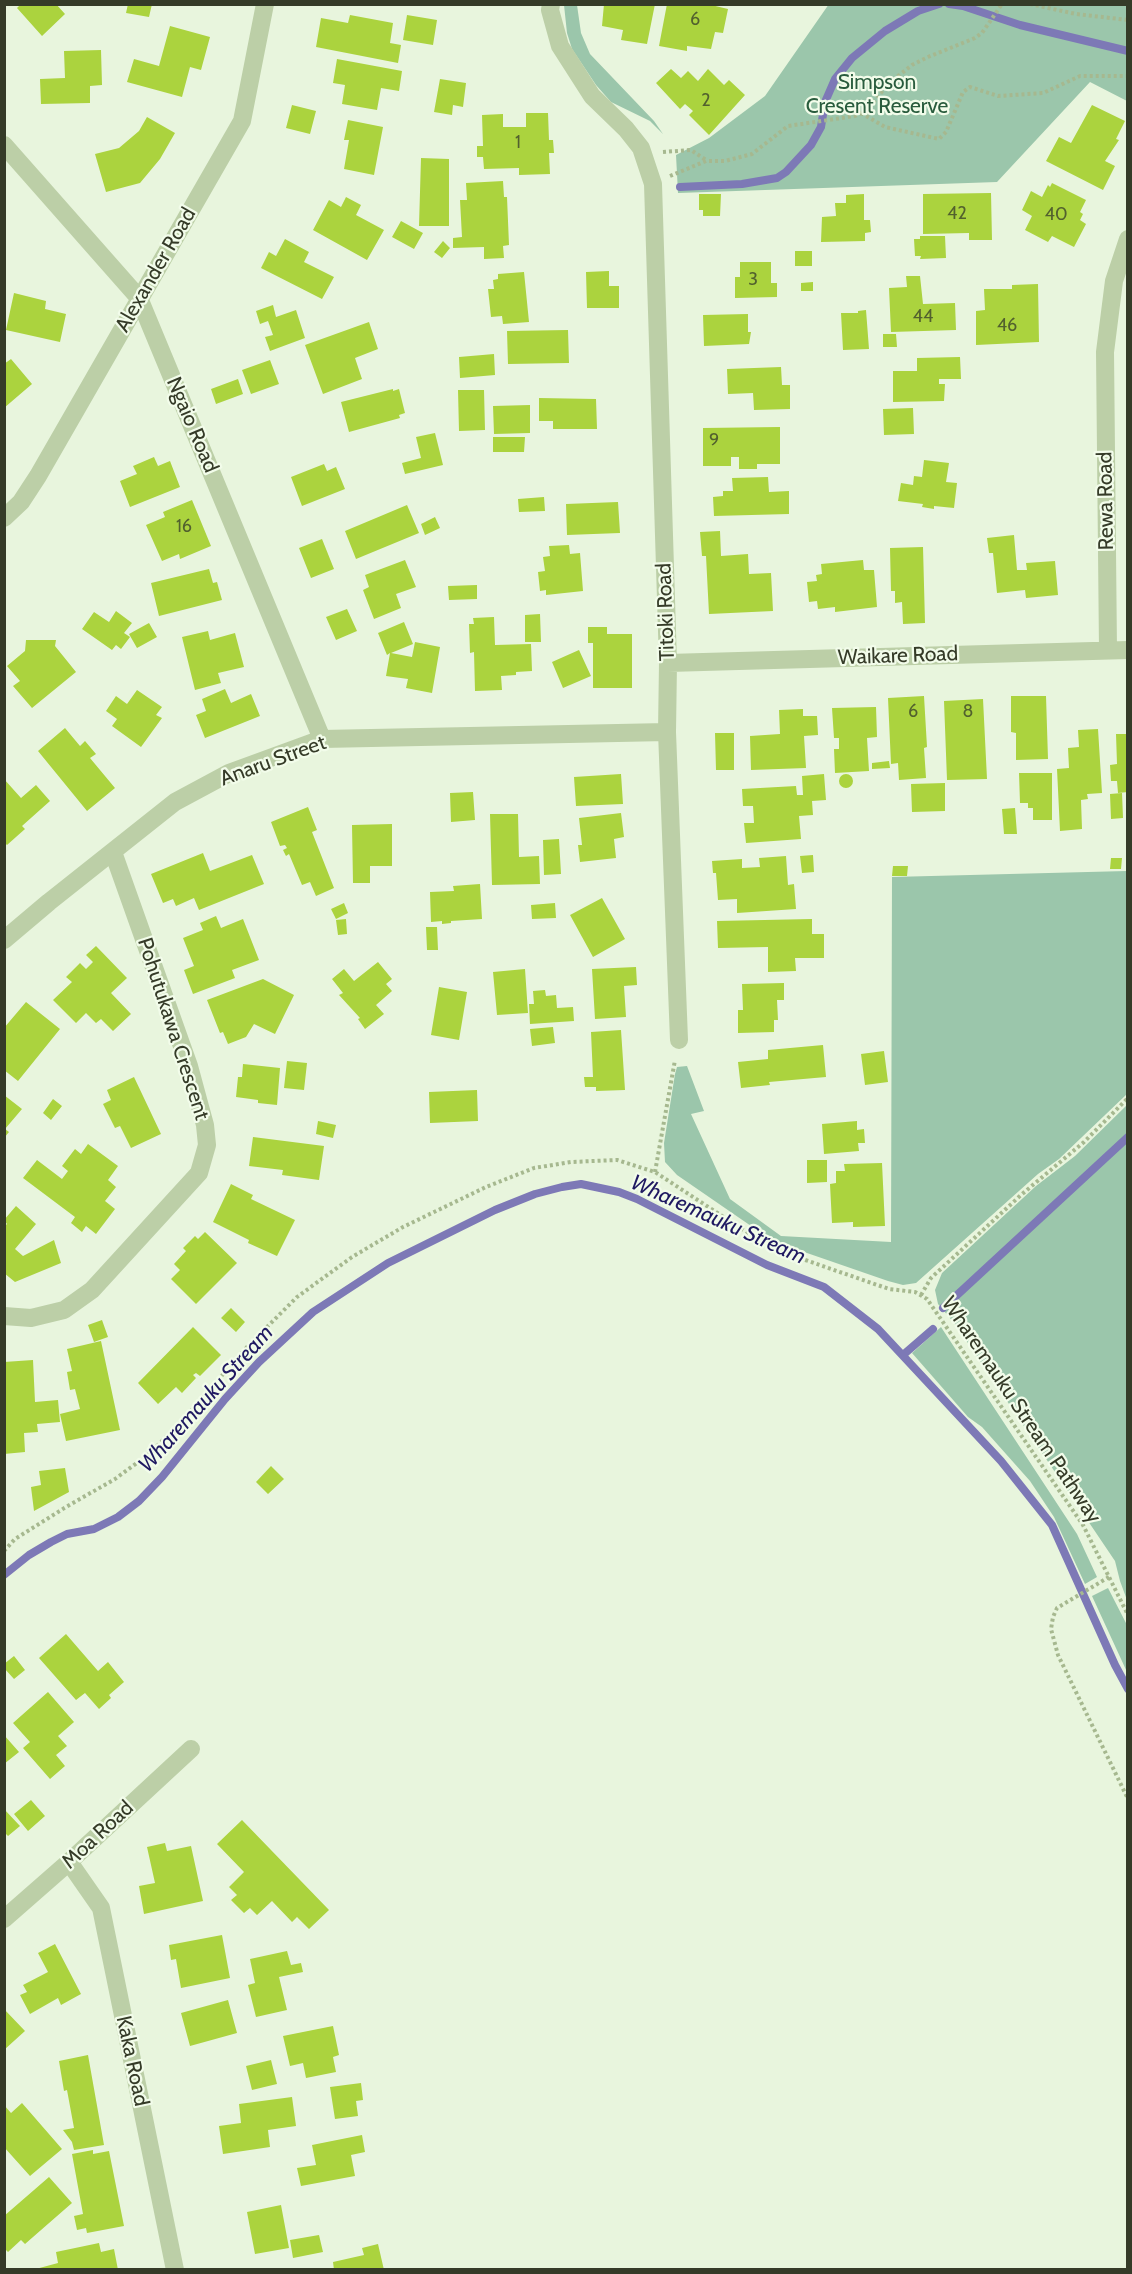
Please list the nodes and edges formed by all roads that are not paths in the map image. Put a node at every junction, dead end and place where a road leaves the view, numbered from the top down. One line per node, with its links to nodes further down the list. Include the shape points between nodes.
1 (265, 4): 5 (street, Alexander Road, via 242,121)
2 (551, 4): 9 (street, Titoki Road, via 560,46 592,96 640,148 653,184)
3 (4, 145): 5 (street, Ngaio Road)
4 (1128, 239): 7 (street, Rewa Road, via 1114,281 1106,352)
5 (139, 298): 6 (street, Alexander Road, via 38,476 21,502); 11 (street, Ngaio Road)
6 (4, 518)
7 (1107, 650): 8 (street, Waikare Road); 9 (street, Waikare Road)
8 (1128, 650)
9 (668, 663): 10 (street, Titoki Road)
10 (667, 732): 11 (street, Anaru Street); 14 (street, Titoki Road)
11 (322, 739): 12 (street, Anaru Street, via 229,773 176,802)
12 (113, 852): 13 (street, Anaru Street); 15 (street, Pohutukawa Crescent, via 189,1066 207,1145 199,1173 92,1290 64,1310 31,1318)
13 (4, 940)
14 (680, 1040)
15 (4, 1316)
16 (191, 1749): 17 (street, Moa Road)
17 (69, 1862): 18 (street, Moa Road); 19 (street, Kaka Road, via 101,1908)
18 (4, 1918)
19 (175, 2270)

